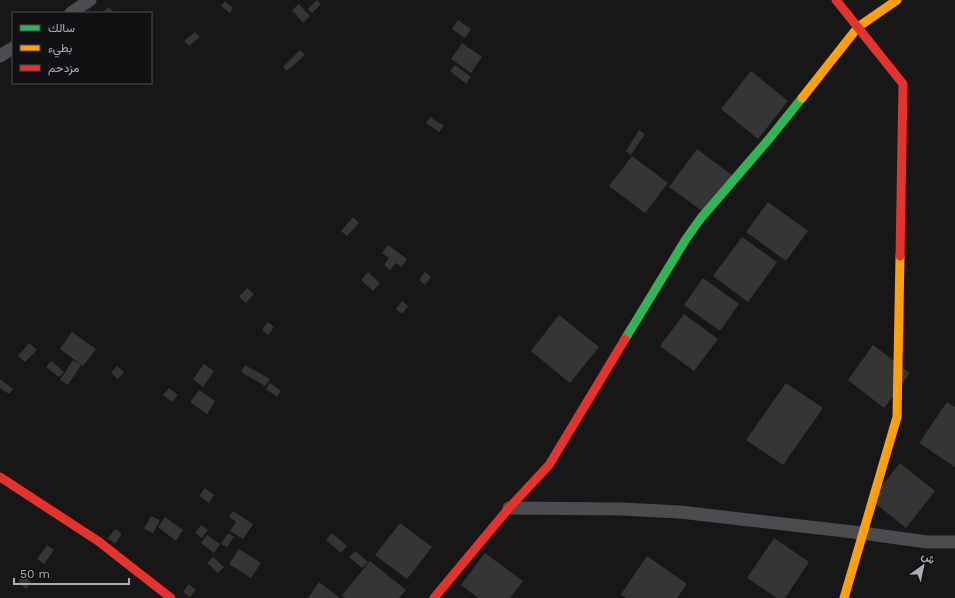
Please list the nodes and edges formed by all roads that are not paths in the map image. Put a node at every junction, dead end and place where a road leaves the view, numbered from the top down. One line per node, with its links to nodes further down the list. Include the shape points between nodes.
1 (90, 0): 4 (street)
2 (836, 0): 5 (street)
3 (897, 0): 5 (street)
4 (72, 12)
5 (858, 28): 9 (street, via 769,139 701,218 549,465); 10 (street, via 903,84 897,417)
6 (12, 49): 7 (street)
7 (0, 56)
8 (0, 476): 12 (street, via 98,541)
9 (509, 508): 10 (street, via 680,512); 13 (street)
10 (862, 533): 11 (street, via 927,542); 14 (street)
11 (955, 542)
12 (171, 598)
13 (434, 598)
14 (844, 598)

